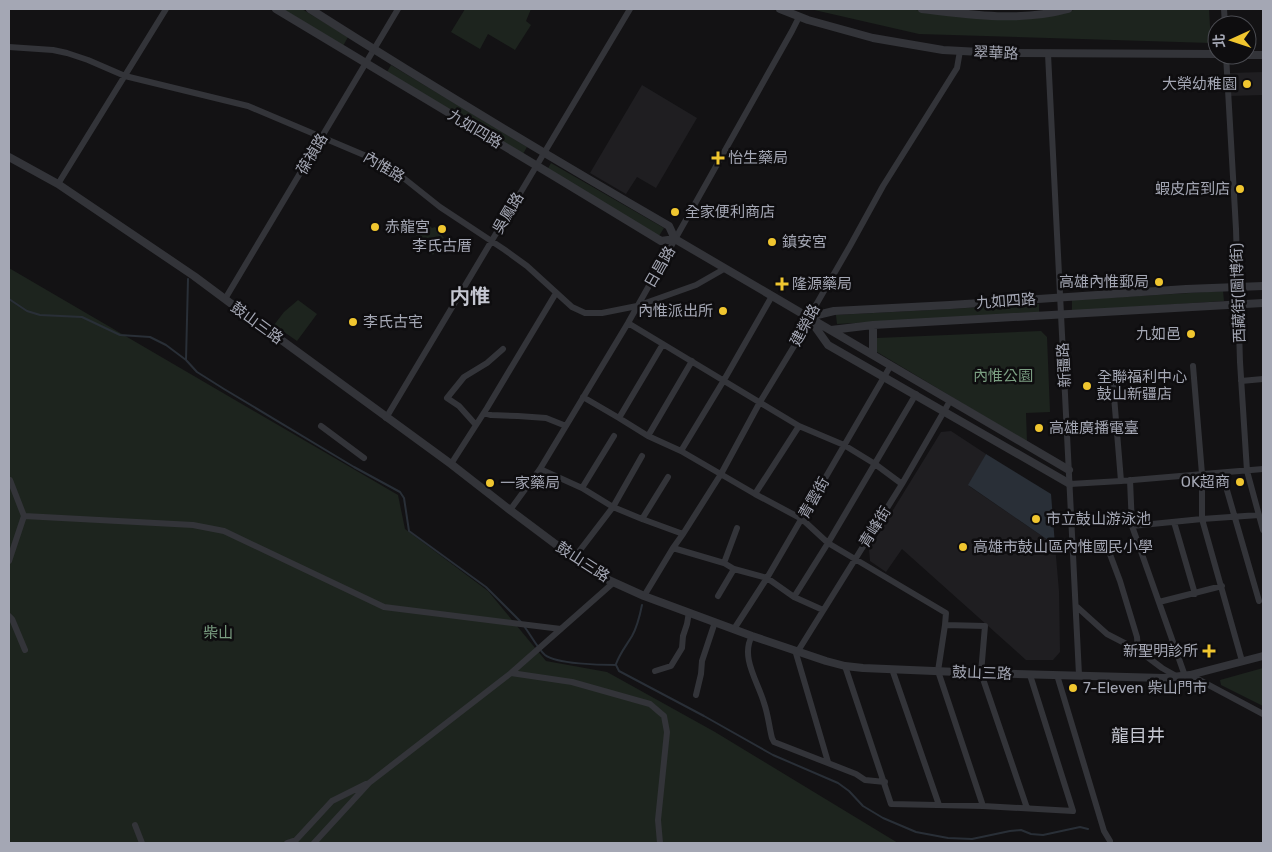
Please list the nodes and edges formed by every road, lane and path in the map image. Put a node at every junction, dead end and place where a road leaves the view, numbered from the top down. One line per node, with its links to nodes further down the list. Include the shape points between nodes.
1 (166, 9): 17 (street)
2 (276, 9): 15 (street, 九如四路)
3 (310, 9): 11 (street, 九如四路)
4 (398, 9): 11 (street, 葆禎路)
5 (630, 9): 19 (street, 吳鳳路)
6 (780, 9): 9 (street, 翠華路)
7 (922, 9): 8 (street, via 973,15 1030,16)
8 (1068, 9)
9 (799, 17): 12 (street, 翠華路, via 873,38); 23 (street, 日昌路)
10 (9, 47): 17 (street, 內惟路, via 67,53)
11 (374, 50): 15 (street, 葆禎路); 19 (street, 九如四路)
12 (960, 51): 13 (street, 翠華路); 36 (street, 建榮路, via 958,68 882,186)
13 (1048, 54): 14 (street, 翠華路); 30 (street, 新疆路)
14 (1207, 54)
15 (367, 63): 18 (street, 葆禎路); 21 (street, 九如四路)
16 (1227, 65): 27 (street, 西藏街(圖博街))
17 (125, 76): 18 (street, 內惟路, via 248,106); 22 (street)
18 (322, 137): 24 (street, 內惟路, via 396,172 440,207); 31 (street, 葆禎路)
19 (544, 153): 21 (street, 吳鳳路); 23 (street, 九如四路, via 669,226)
20 (9, 157): 22 (street, 鼓山三路)
21 (536, 166): 23 (street, 九如四路, via 661,241); 24 (street, 吳鳳路)
22 (58, 184): 31 (street, 鼓山三路)
23 (675, 240): 25 (street, 九如四路); 34 (street, 日昌路)
24 (492, 241): 28 (street, 內惟路, via 527,266); 57 (street, 吳鳳路)
25 (724, 269): 29 (street, 九如四路); 34 (street, 內惟路, via 696,286)
26 (1263, 286): 27 (street, 九如四路)
27 (1238, 287): 30 (street, 九如四路); 33 (street, 西藏街(圖博街))
28 (556, 293): 34 (street, 內惟路, via 585,314); 56 (street)
29 (772, 296): 36 (street, 九如四路); 48 (street)
30 (1060, 297): 35 (street, 新疆路); 36 (street, 九如四路, via 834,311)
31 (225, 299): 57 (street, 鼓山三路)
32 (1263, 303): 33 (street, 九如四路)
33 (1239, 304): 35 (street, 九如四路); 50 (street, 西藏街(圖博街))
34 (637, 306): 37 (street, 日昌路)
35 (1061, 314): 38 (street, 九如四路); 73 (street, 新疆路)
36 (808, 317): 39 (street, 九如四路); 47 (street, 九如四路, via 828,345); 54 (street, 建榮路)
37 (628, 323): 40 (street); 52 (street, 日昌路)
38 (873, 325): 39 (street, 九如四路); 42 (street)
39 (831, 330): 42 (street, 九如四路)
40 (663, 344): 43 (street); 58 (street)
41 (503, 349): 59 (street, via 464,377 447,398)
42 (873, 355): 44 (street, 九如四路)
43 (692, 361): 48 (street); 64 (street)
44 (891, 365): 47 (street, 青雲街); 53 (street, 九如四路)
45 (1193, 366): 77 (street)
46 (1112, 372): 81 (street)
47 (884, 376): 51 (street, 九如四路); 65 (street, 青雲街)
48 (724, 380): 54 (street); 66 (street)
49 (1263, 380): 50 (street)
50 (1241, 381): 74 (street, 西藏街(圖博街))
51 (916, 394): 55 (street, 九如四路); 70 (street)
52 (582, 397): 58 (street); 61 (street, 日昌路)
53 (950, 401): 55 (street, 青峰街); 73 (street, 九如四路)
54 (760, 402): 62 (street); 76 (street, 建榮路)
55 (943, 412): 82 (street, 青峰街); 83 (street, 九如四路)
56 (484, 413): 59 (street); 61 (street, via 546,418)
57 (386, 418): 69 (street, 鼓山三路)
58 (619, 418): 64 (street)
59 (476, 425): 69 (street)
60 (321, 426): 68 (street)
61 (566, 426): 71 (street, 日昌路)
62 (798, 426): 65 (street); 85 (street)
63 (614, 436): 84 (street)
64 (648, 436): 66 (street)
65 (844, 445): 70 (street); 92 (street, 青雲街)
66 (681, 451): 76 (street)
67 (642, 456): 86 (street)
68 (364, 458)
69 (451, 464): 87 (street, 鼓山三路)
70 (875, 464): 82 (street); 99 (street)
71 (540, 469): 84 (street); 87 (street, 日昌路)
72 (1263, 469): 74 (street)
73 (1069, 470): 83 (street, 新疆路)
74 (1247, 471): 75 (street); 88 (street, 西藏街(圖博街))
75 (1222, 473): 77 (street); 90 (street)
76 (721, 474): 85 (street); 98 (street, 建榮路)
77 (1202, 474): 80 (street); 93 (street)
78 (668, 476): 91 (street)
79 (10, 480): 89 (street)
80 (1130, 480): 81 (street); 95 (street)
81 (1121, 481): 83 (street)
82 (902, 484): 103 (street, 青峰街)
83 (1070, 484): 116 (street, 新疆路)
84 (582, 488): 86 (street)
85 (755, 494): 92 (street)
86 (612, 507): 91 (street); 102 (street)
87 (510, 510): 102 (street, 鼓山三路)
88 (1259, 515): 90 (street); 97 (street, 西藏街(圖博街))
89 (24, 516): 104 (street); 122 (street, via 193,525 224,531 384,607)
90 (1235, 517): 93 (street); 114 (street)
91 (642, 519): 98 (street)
92 (802, 519): 99 (street); 107 (street, 青雲街)
93 (1202, 519): 94 (street); 109 (street)
94 (1174, 522): 95 (street); 110 (street)
95 (1132, 526): 115 (street)
96 (737, 528): 105 (street)
97 (1263, 530)
98 (683, 534): 100 (street, 建榮路)
99 (828, 543): 103 (street); 113 (street)
100 (673, 548): 105 (street); 111 (street, 建榮路)
101 (1108, 549): 126 (street)
102 (574, 558): 108 (street, 鼓山三路)
103 (856, 559): 117 (street, 青峰街); 121 (street, via 946,613)
104 (9, 561)
105 (724, 563): 106 (street)
106 (734, 568): 107 (street); 112 (street)
107 (767, 578): 113 (street); 123 (street, 青雲街)
108 (613, 583): 111 (street, 鼓山三路); 122 (street)
109 (1222, 586): 110 (street); 129 (street)
110 (1194, 594): 115 (street)
111 (644, 596): 118 (street, 鼓山三路)
112 (718, 596)
113 (794, 597): 117 (street)
114 (1259, 601)
115 (1159, 602): 139 (street)
116 (1076, 606): 126 (street, via 1107,634); 138 (street, 新疆路)
117 (823, 610): 127 (street, 青峰街)
118 (689, 612): 120 (street, 鼓山三路); 132 (street, via 682,648 671,666)
119 (9, 616): 125 (street)
120 (715, 622): 123 (street, 鼓山三路); 140 (street, via 702,661)
121 (945, 625): 133 (street); 135 (street, via 985,626)
122 (561, 629): 134 (street)
123 (734, 629): 124 (street, 鼓山三路)
124 (752, 636): 127 (street, 鼓山三路); 142 (street, via 748,647 749,663 774,742)
125 (25, 650)
126 (1138, 650): 139 (street, via 1162,668)
127 (796, 651): 130 (street, 鼓山三路); 142 (street)
128 (1263, 656): 129 (street, 鼓山三路)
129 (1242, 661): 139 (street, 鼓山三路)
130 (845, 666): 131 (street, 鼓山三路); 143 (street)
131 (892, 669): 133 (street, 鼓山三路); 145 (street)
132 (655, 671)
133 (938, 671): 135 (street, 鼓山三路); 146 (street)
134 (511, 673): 144 (street); 153 (street, via 572,682 650,704 664,716 668,732 658,820)
135 (981, 673): 136 (street, 鼓山三路); 147 (street)
136 (1030, 675): 137 (street, 鼓山三路); 147 (street, via 1073,811)
137 (1057, 676): 138 (street, 鼓山三路); 149 (street, via 1104,831)
138 (1079, 676): 139 (street, 鼓山三路)
139 (1185, 676): 141 (street)
140 (696, 695)
141 (1263, 714)
142 (828, 762): 143 (street, via 865,780)
143 (885, 782): 145 (street, via 891,804)
144 (369, 783): 151 (street, via 332,801 296,840); 152 (street)
145 (939, 805): 146 (street)
146 (983, 806): 147 (street)
147 (1027, 808)
148 (135, 825): 150 (street)
149 (1110, 841)
150 (142, 843)
151 (287, 843)
152 (314, 843)
153 (660, 843)

